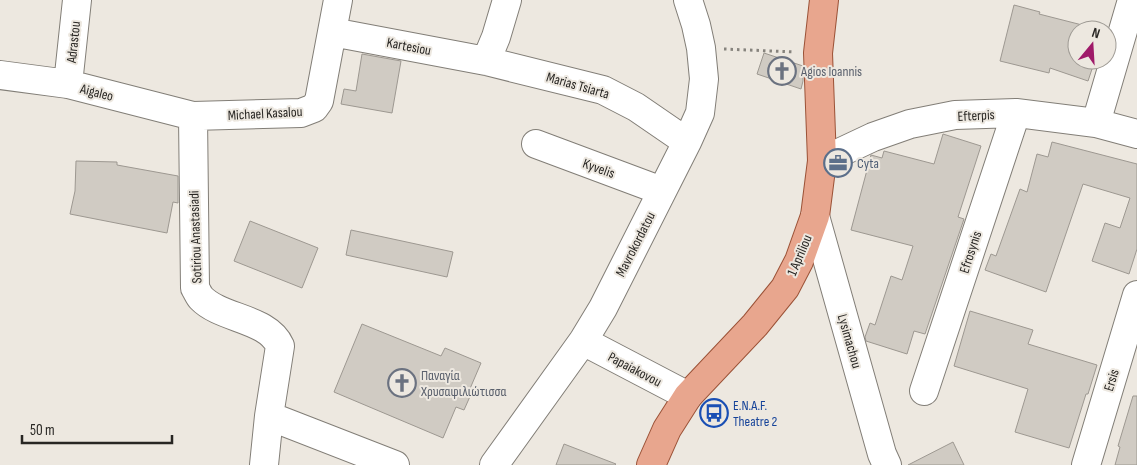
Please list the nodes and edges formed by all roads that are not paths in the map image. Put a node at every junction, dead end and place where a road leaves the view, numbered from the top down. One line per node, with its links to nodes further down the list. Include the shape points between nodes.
1 (77, 0): 10 (street, Adrastou)
2 (338, 0): 7 (street, Michael Kasalou)
3 (507, 0): 8 (street)
4 (688, 0): 15 (street, Mavrokordatou, via 701,48 704,79 700,113)
5 (824, 0): 17 (main road, 1 Apriliou, via 818,53)
6 (1132, 0): 13 (street)
7 (332, 32): 8 (street, Kartesiou); 12 (street, Michael Kasalou, via 319,101 314,108 302,114)
8 (486, 61): 15 (street, Marias Tsiarta, via 603,90 636,106)
9 (0, 75): 10 (street, Aigaleo)
10 (68, 84): 12 (street, Aigaleo)
11 (1016, 113): 13 (street, Efterpis); 17 (street, Efterpis, via 955,116 910,124); 22 (street, Efrosynis)
12 (193, 116): 24 (street, Sotiriou Anastasiadi, via 196,288 200,298 209,304 262,328 277,339 280,346)
13 (1096, 122): 14 (street, Efterpis)
14 (1137, 134)
15 (687, 142): 18 (street, Mavrokordatou)
16 (536, 144): 18 (street, Kyvelis)
17 (822, 161): 19 (main road, 1 Apriliou)
18 (662, 191): 21 (street, Mavrokordatou)
19 (815, 216): 23 (main road, 1 Apriliou, via 799,261 785,288); 29 (street, Lysimachou)
20 (1137, 295): 30 (street, Ersis)
21 (583, 341): 23 (street, Papaiakovou); 28 (street, Mavrokordatou)
22 (924, 391)
23 (688, 396): 25 (main road, 1 Apriliou, via 666,429)
24 (269, 416): 26 (street); 27 (street)
25 (653, 464)
26 (264, 465)
27 (395, 465)
28 (494, 465)
29 (887, 465)
30 (1086, 465)

